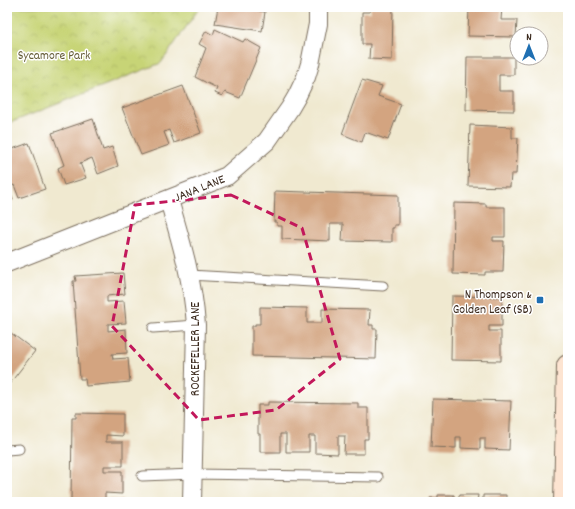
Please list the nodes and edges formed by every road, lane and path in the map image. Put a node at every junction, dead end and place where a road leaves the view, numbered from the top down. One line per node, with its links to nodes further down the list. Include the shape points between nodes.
1 (318, 7): 2 (street, JANA LANE, via 318,24 306,77 290,108 268,141 227,176)
2 (168, 200): 3 (street, JANA LANE); 4 (street, ROCKEFELLER LANE)
3 (7, 263)
4 (189, 275): 5 (lane); 6 (street, ROCKEFELLER LANE)
5 (383, 286)
6 (196, 325): 7 (lane); 11 (street, ROCKEFELLER LANE)
7 (153, 328)
8 (568, 366): 15 (street)
9 (20, 449): 10 (lane)
10 (7, 450)
11 (193, 474): 12 (lane); 13 (lane); 14 (street, ROCKEFELLER LANE)
12 (142, 476)
13 (378, 477)
14 (192, 502)
15 (565, 502)

